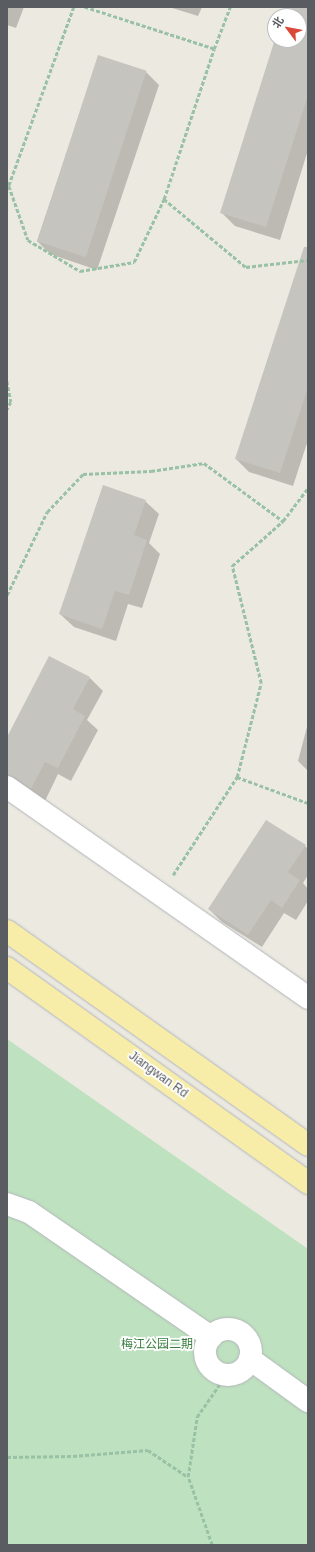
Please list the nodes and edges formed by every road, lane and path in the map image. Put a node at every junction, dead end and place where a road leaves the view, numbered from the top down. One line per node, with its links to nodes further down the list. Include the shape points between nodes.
1 (74, 7): 5 (path, via 9,186 28,240 80,271 134,262)
2 (84, 7): 4 (path)
3 (230, 7): 4 (path)
4 (214, 48): 5 (path)
5 (164, 200): 6 (path, via 246,267)
6 (308, 260)
7 (7, 380): 8 (path, via 11,402)
8 (7, 410)
9 (308, 488): 10 (path)
10 (283, 521): 11 (path, via 204,463 151,471 83,474 47,512); 12 (path, via 232,566 260,683)
11 (7, 595)
12 (237, 777): 14 (path); 15 (path)
13 (7, 787): 18 (street)
14 (308, 803)
15 (172, 875)
16 (7, 931): 19 (main road)
17 (7, 968): 20 (main road, Jiangwan Rd)
18 (308, 998)
19 (308, 1145)
20 (308, 1183)
21 (7, 1204): 22 (street, via 29,1212)
22 (211, 1337): 23 (street, via 224,1330 239,1332 249,1344); 24 (street, via 206,1343 205,1350 208,1364 219,1374)
23 (250, 1359): 24 (street, via 241,1371); 25 (street)
24 (226, 1375): 27 (path, via 197,1417)
25 (308, 1401)
26 (7, 1457): 27 (path, via 73,1456 148,1450)
27 (188, 1477): 28 (path)
28 (212, 1545)

